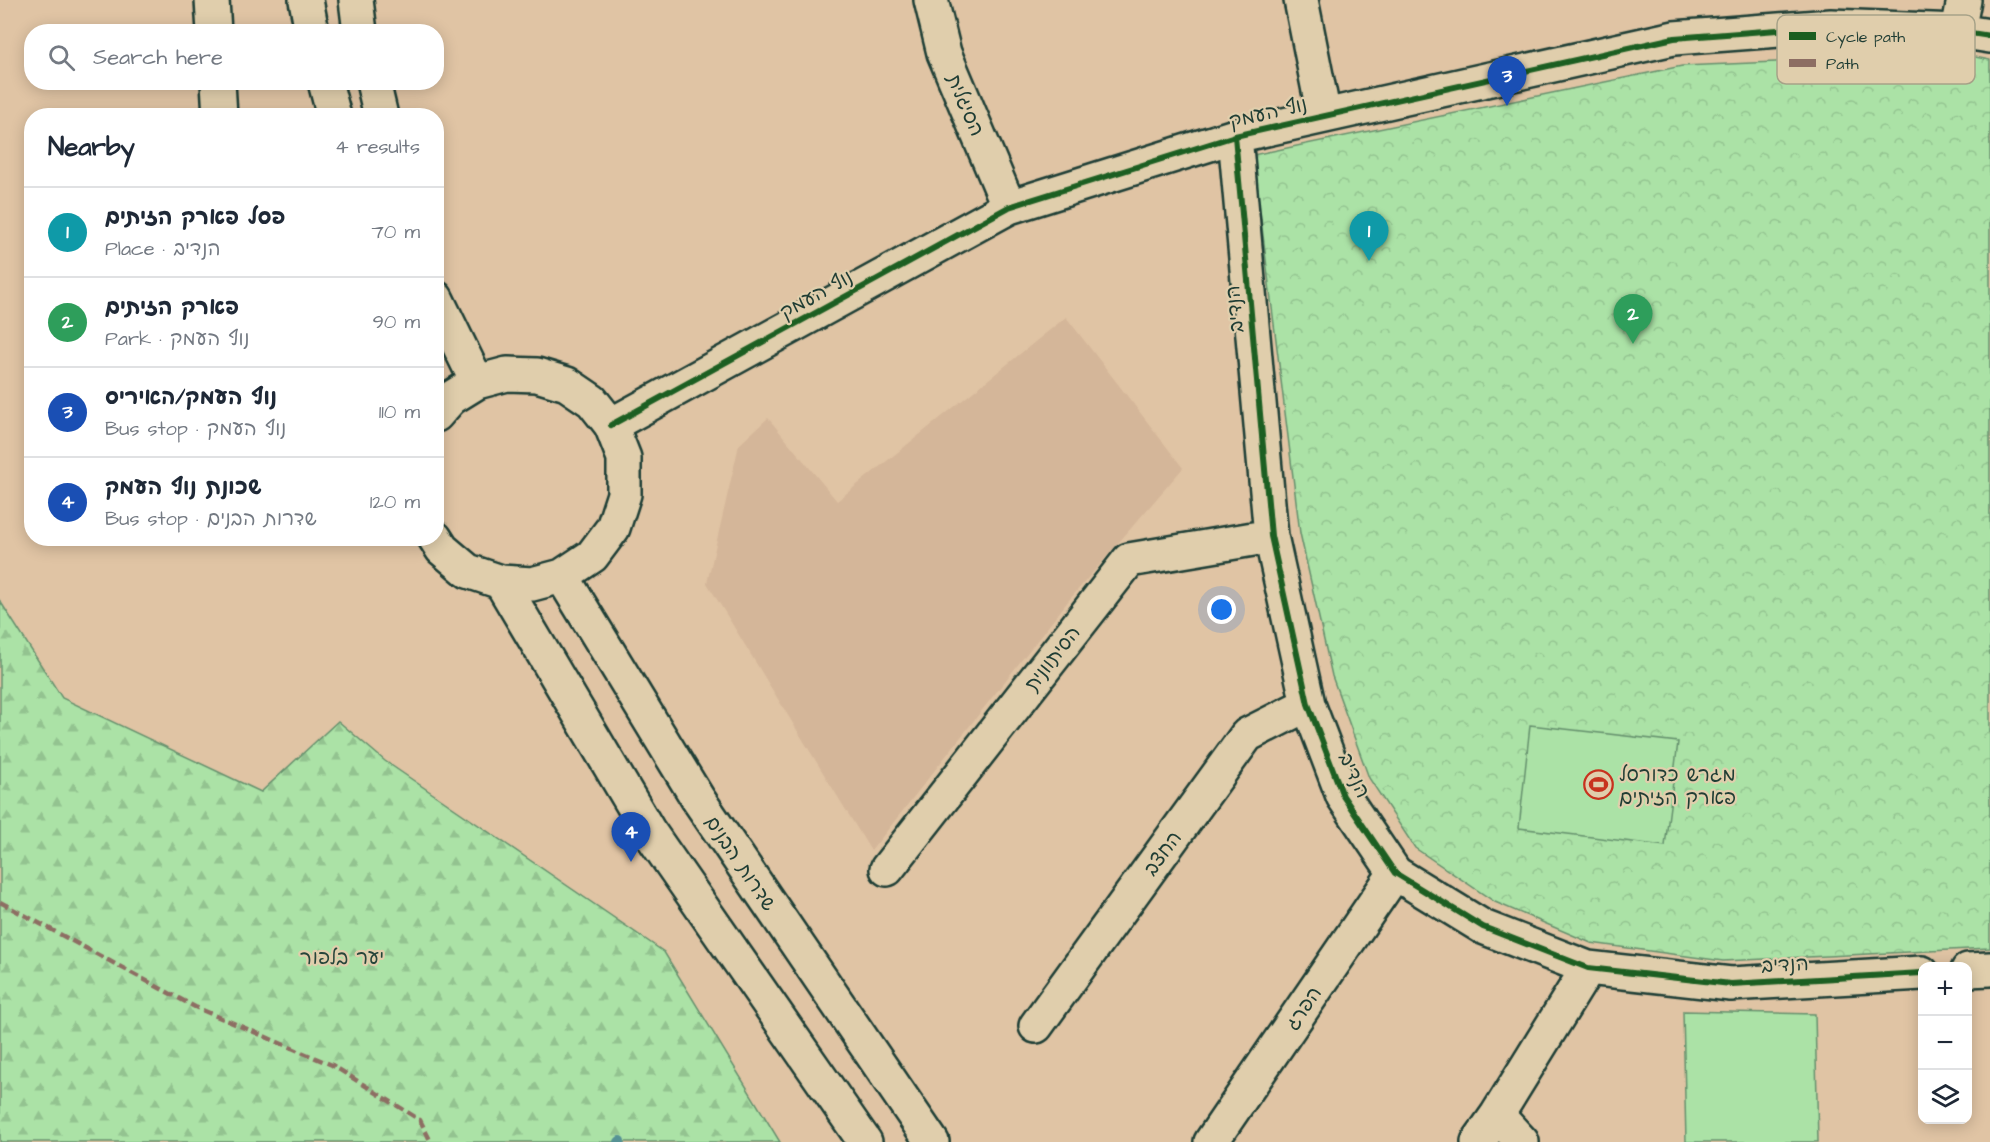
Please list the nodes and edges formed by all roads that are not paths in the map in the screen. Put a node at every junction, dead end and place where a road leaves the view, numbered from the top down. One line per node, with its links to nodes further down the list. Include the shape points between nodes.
1 (212, 0): 6 (street)
2 (306, 0): 7 (street)
3 (356, 0): 8 (street)
4 (931, 0): 20 (street, הסיגלית, via 944,53)
5 (1301, 0): 18 (street)
6 (214, 24)
7 (310, 24)
8 (359, 24)
9 (1975, 25): 11 (street, נוף העמק)
10 (1777, 30): 18 (street, נוף העמק, via 1674,38)
11 (1990, 36)
12 (218, 90): 15 (street)
13 (327, 90): 16 (street)
14 (375, 90): 17 (street)
15 (220, 108)
16 (332, 108)
17 (379, 108)
18 (1324, 116): 19 (street, נוף העמק)
19 (1235, 136): 20 (street, נוף העמק); 25 (street, הנדיב)
20 (1009, 207): 24 (street, נוף העמק)
21 (444, 314): 22 (street)
22 (477, 382): 23 (street); 24 (street, via 507,374 537,375 567,384 592,401)
23 (444, 406)
24 (611, 425): 27 (street, via 624,458 624,494 614,528 592,556)
25 (1271, 536): 29 (street, הנדיב); 30 (street, הסיתוונית, via 1129,560)
26 (439, 546): 28 (street, via 468,571)
27 (562, 576): 28 (street, via 532,584); 39 (street, שדרות הבנים, via 698,799)
28 (501, 582): 38 (street, via 648,830)
29 (1308, 704): 31 (street, הנדיב, via 1343,796); 36 (street, החצב, via 1246,735)
30 (887, 869)
31 (1395, 873): 32 (street, הנדיב, via 1483,927); 40 (street, הפרג)
32 (1588, 968): 35 (street, הנדיב, via 1731,984); 37 (street)
33 (1990, 969): 34 (street)
34 (1972, 970)
35 (1918, 973)
36 (1036, 1026)
37 (1497, 1115): 41 (street); 42 (street)
38 (865, 1142)
39 (932, 1142)
40 (1211, 1142)
41 (1478, 1142)
42 (1522, 1142)

